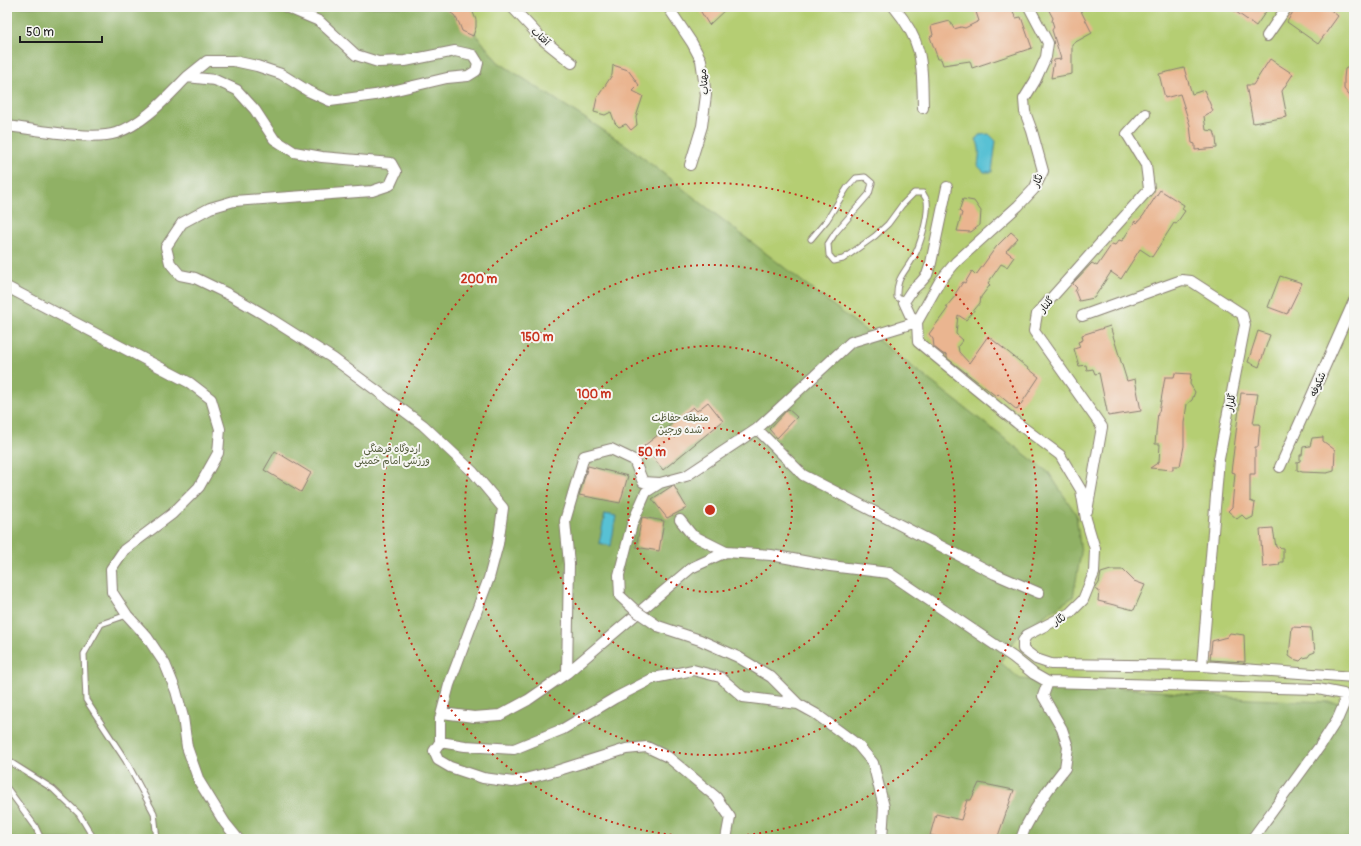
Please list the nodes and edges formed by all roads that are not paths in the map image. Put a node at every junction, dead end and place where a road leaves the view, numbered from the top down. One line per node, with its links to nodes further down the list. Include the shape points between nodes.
1 (286, 7): 9 (street, via 319,21 356,55 378,62 405,61 455,51 474,55 478,63 476,71 468,76 448,78 375,95 330,101 308,91 282,74 234,61 207,61)
2 (512, 7): 8 (street, آفتاب, via 542,39)
3 (668, 7): 13 (street, مهتاب, via 701,60 706,95 702,126)
4 (894, 7): 10 (street, via 915,38 920,54)
5 (1029, 7): 20 (street, نگار, via 1048,43 1046,57 1024,99 1024,112 1032,131 1042,171 1034,189 956,262 940,281)
6 (1287, 7): 7 (street)
7 (1267, 36)
8 (572, 63)
9 (187, 77): 12 (street, via 160,105 136,123 115,133 97,136 66,134); 36 (street, via 215,80 237,90 255,110 274,139 294,152 322,158 391,163 396,172 390,185 372,191 234,201 210,208 182,223 166,247 170,263 180,275 195,278 263,314 334,359 423,425 473,472 503,508 498,544 488,578 449,685)
10 (923, 108)
11 (1145, 114): 24 (street, گلنار, via 1127,134 1146,165 1148,189 1037,314 1034,331 1102,428)
12 (7, 126)
13 (690, 165)
14 (947, 187): 18 (street, via 927,275)
15 (811, 239): 18 (lane, via 856,178 865,177 872,183 869,194 828,244 829,255 834,261 843,259 875,236 914,193 923,193 927,200 920,241 914,258 896,286 897,297)
16 (7, 287): 28 (street, via 190,383 211,399 220,429 218,453 199,487 172,514 124,550 111,569 112,592)
17 (1354, 301): 22 (street, شکوفه)
18 (904, 302): 20 (street)
19 (1082, 316): 31 (street, گلزار, via 1182,280 1191,281 1242,314 1245,325 1219,459)
20 (917, 322): 21 (street, via 851,342); 24 (street, نگار, via 918,342 1060,455 1081,490)
21 (757, 429): 23 (street, via 686,476); 27 (street, via 803,475 995,574)
22 (1280, 467)
23 (660, 483): 32 (street, via 643,482 634,460 611,449 584,456 564,521 569,564); 35 (street, bridge, via 646,492 632,524 620,575 620,596 658,626 700,640 738,657 771,677)
24 (1086, 519): 29 (street, نگار, via 1095,549 1094,573 1083,600 1070,613 1027,635)
25 (680, 520): 26 (street, via 692,535)
26 (726, 552): 30 (street, via 771,555 889,573); 32 (street, via 691,568)
27 (1039, 593)
28 (127, 615): 42 (lane, via 101,624 84,654 86,700 126,761 154,813); 43 (street, via 147,637 165,664 176,691 187,747 199,781)
29 (1023, 649): 30 (street, نگار); 31 (street, via 1036,659 1051,664)
30 (1016, 659): 34 (street)
31 (1202, 666): 33 (street)
32 (567, 673): 36 (street, via 528,700 500,715 474,717)
33 (1354, 677)
34 (1048, 682): 46 (street, via 1043,696 1062,729 1068,747 1065,768 1036,808 1024,828); 47 (street, via 1318,689 1343,694 1344,704 1338,718)
35 (798, 704): 37 (street, via 743,697 720,677 692,670 654,678 563,729 514,749); 45 (street, via 858,745 873,763 884,807)
36 (442, 713): 37 (street)
37 (440, 742): 44 (street, via 434,751 438,760 450,767 482,778 513,782 626,749 647,747 668,757 716,797 730,817)
38 (7, 760): 41 (lane, via 53,789 79,814)
39 (7, 788): 40 (lane, via 35,826)
40 (41, 839)
41 (94, 839)
42 (157, 839)
43 (238, 839)
44 (726, 839)
45 (882, 839)
46 (1021, 839)
47 (1252, 839)

